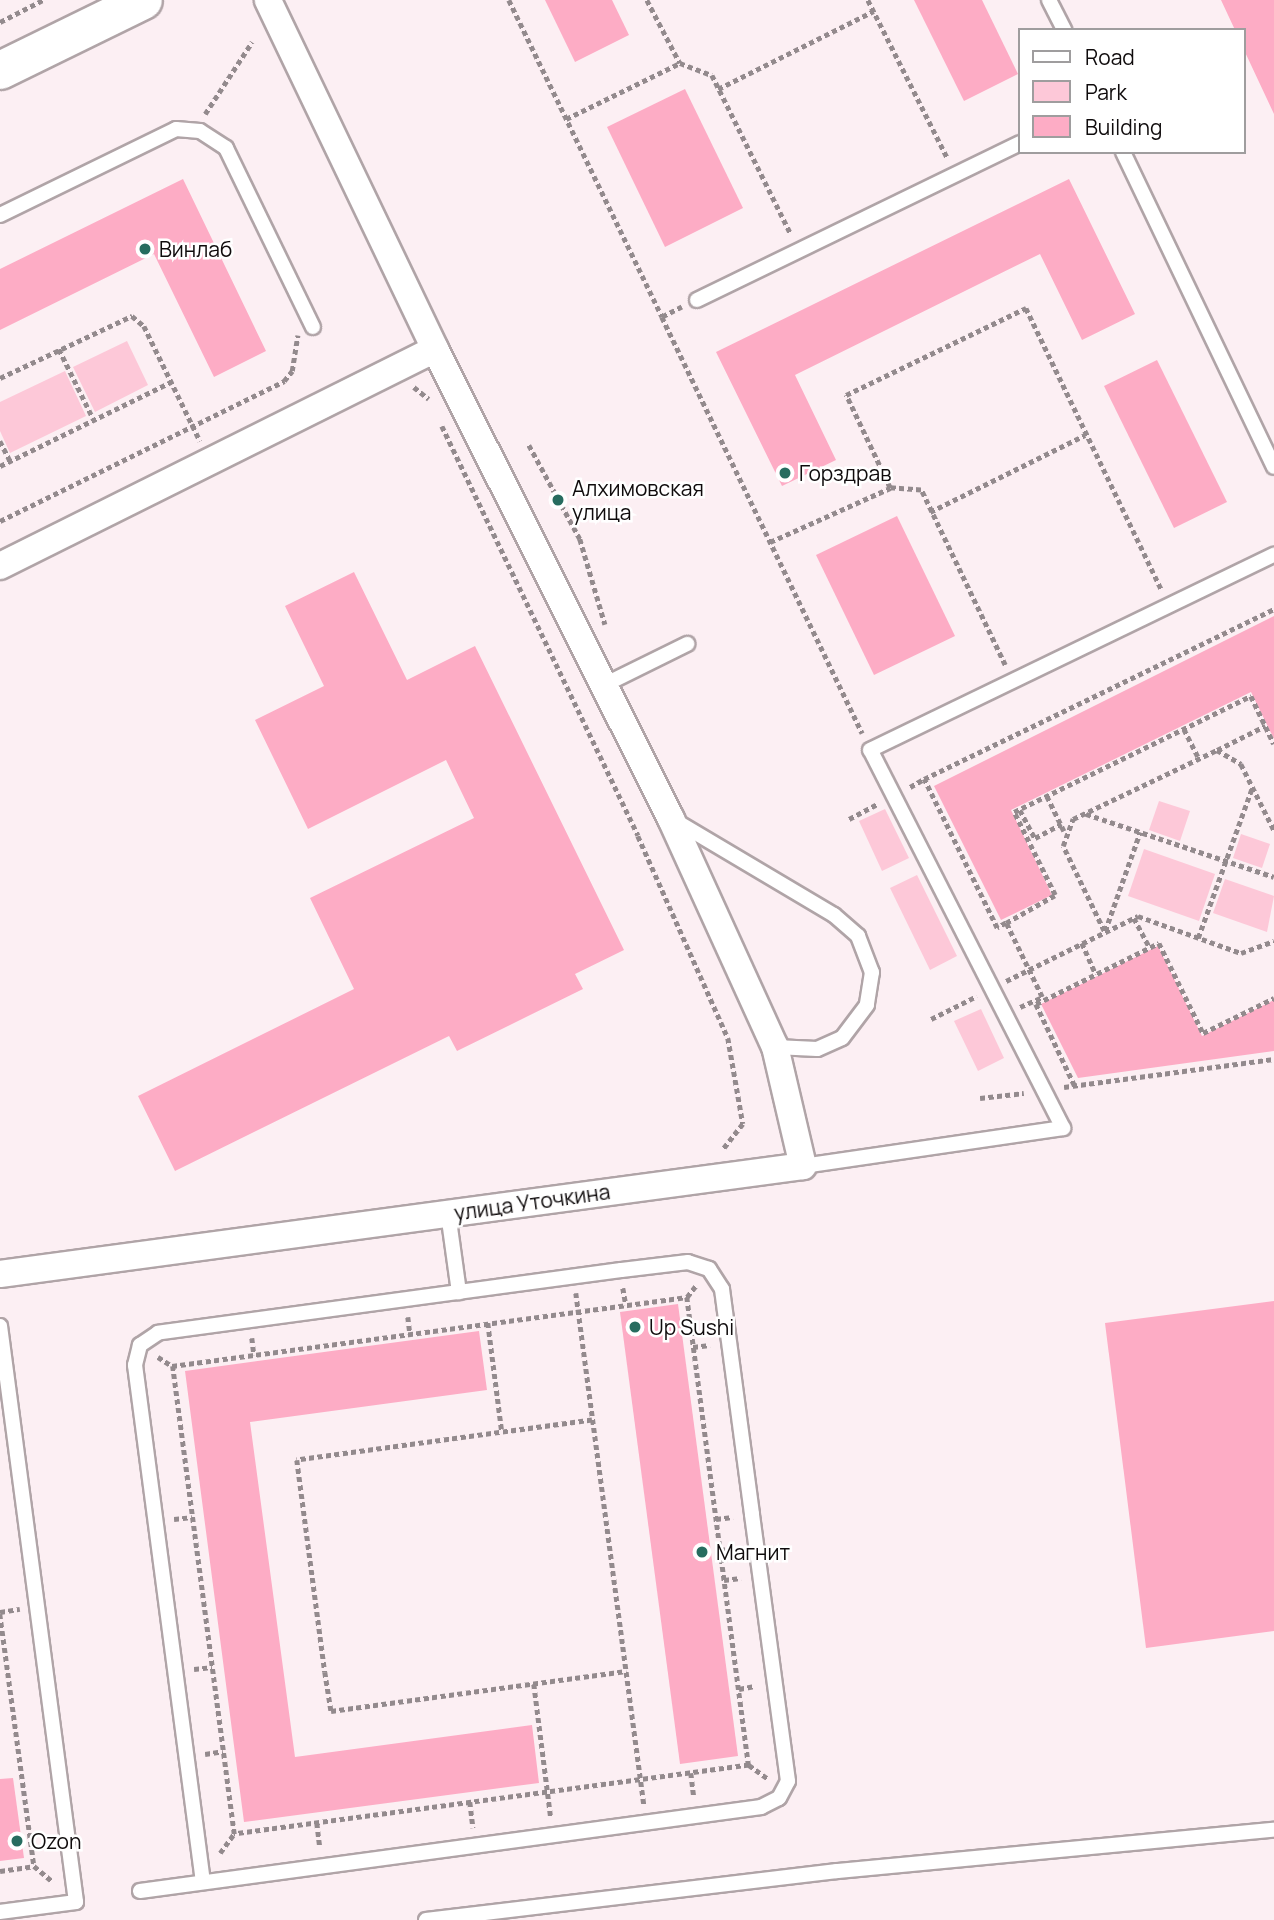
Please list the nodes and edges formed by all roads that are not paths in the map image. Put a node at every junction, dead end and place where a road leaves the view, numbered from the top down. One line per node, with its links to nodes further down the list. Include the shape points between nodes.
1 (268, 0): 11 (street)
2 (1049, 0): 4 (lane)
3 (132, 2): 5 (main road)
4 (1063, 28)
5 (0, 70)
6 (1018, 144): 9 (lane)
7 (1124, 154): 12 (lane)
8 (0, 215): 10 (lane, via 176,129 194,130 226,148)
9 (696, 300)
10 (313, 327)
11 (435, 349): 14 (street); 16 (street)
12 (1274, 467)
13 (1273, 557): 19 (lane, улица Уточкина, via 870,750 1063,1128)
14 (0, 566)
15 (687, 644): 16 (lane)
16 (604, 685): 17 (street)
17 (671, 819): 18 (street); 18 (lane, via 834,915 858,936 872,972 867,1005 859,1016 842,1038 817,1049)
18 (775, 1047): 19 (street)
19 (803, 1166): 20 (street, улица Уточкина)
20 (448, 1213): 21 (street, улица Уточкина); 22 (lane)
21 (0, 1274)
22 (459, 1292): 26 (lane, via 158,1333 137,1351 135,1365); 26 (lane, via 688,1262 709,1269 717,1278 788,1781 779,1798 761,1807)
23 (0, 1326): 24 (lane)
24 (2, 1354): 28 (lane, via 76,1902)
25 (1274, 1830): 29 (lane, via 837,1871)
26 (203, 1882): 27 (lane)
27 (140, 1891)
28 (0, 1912)
29 (426, 1920)

